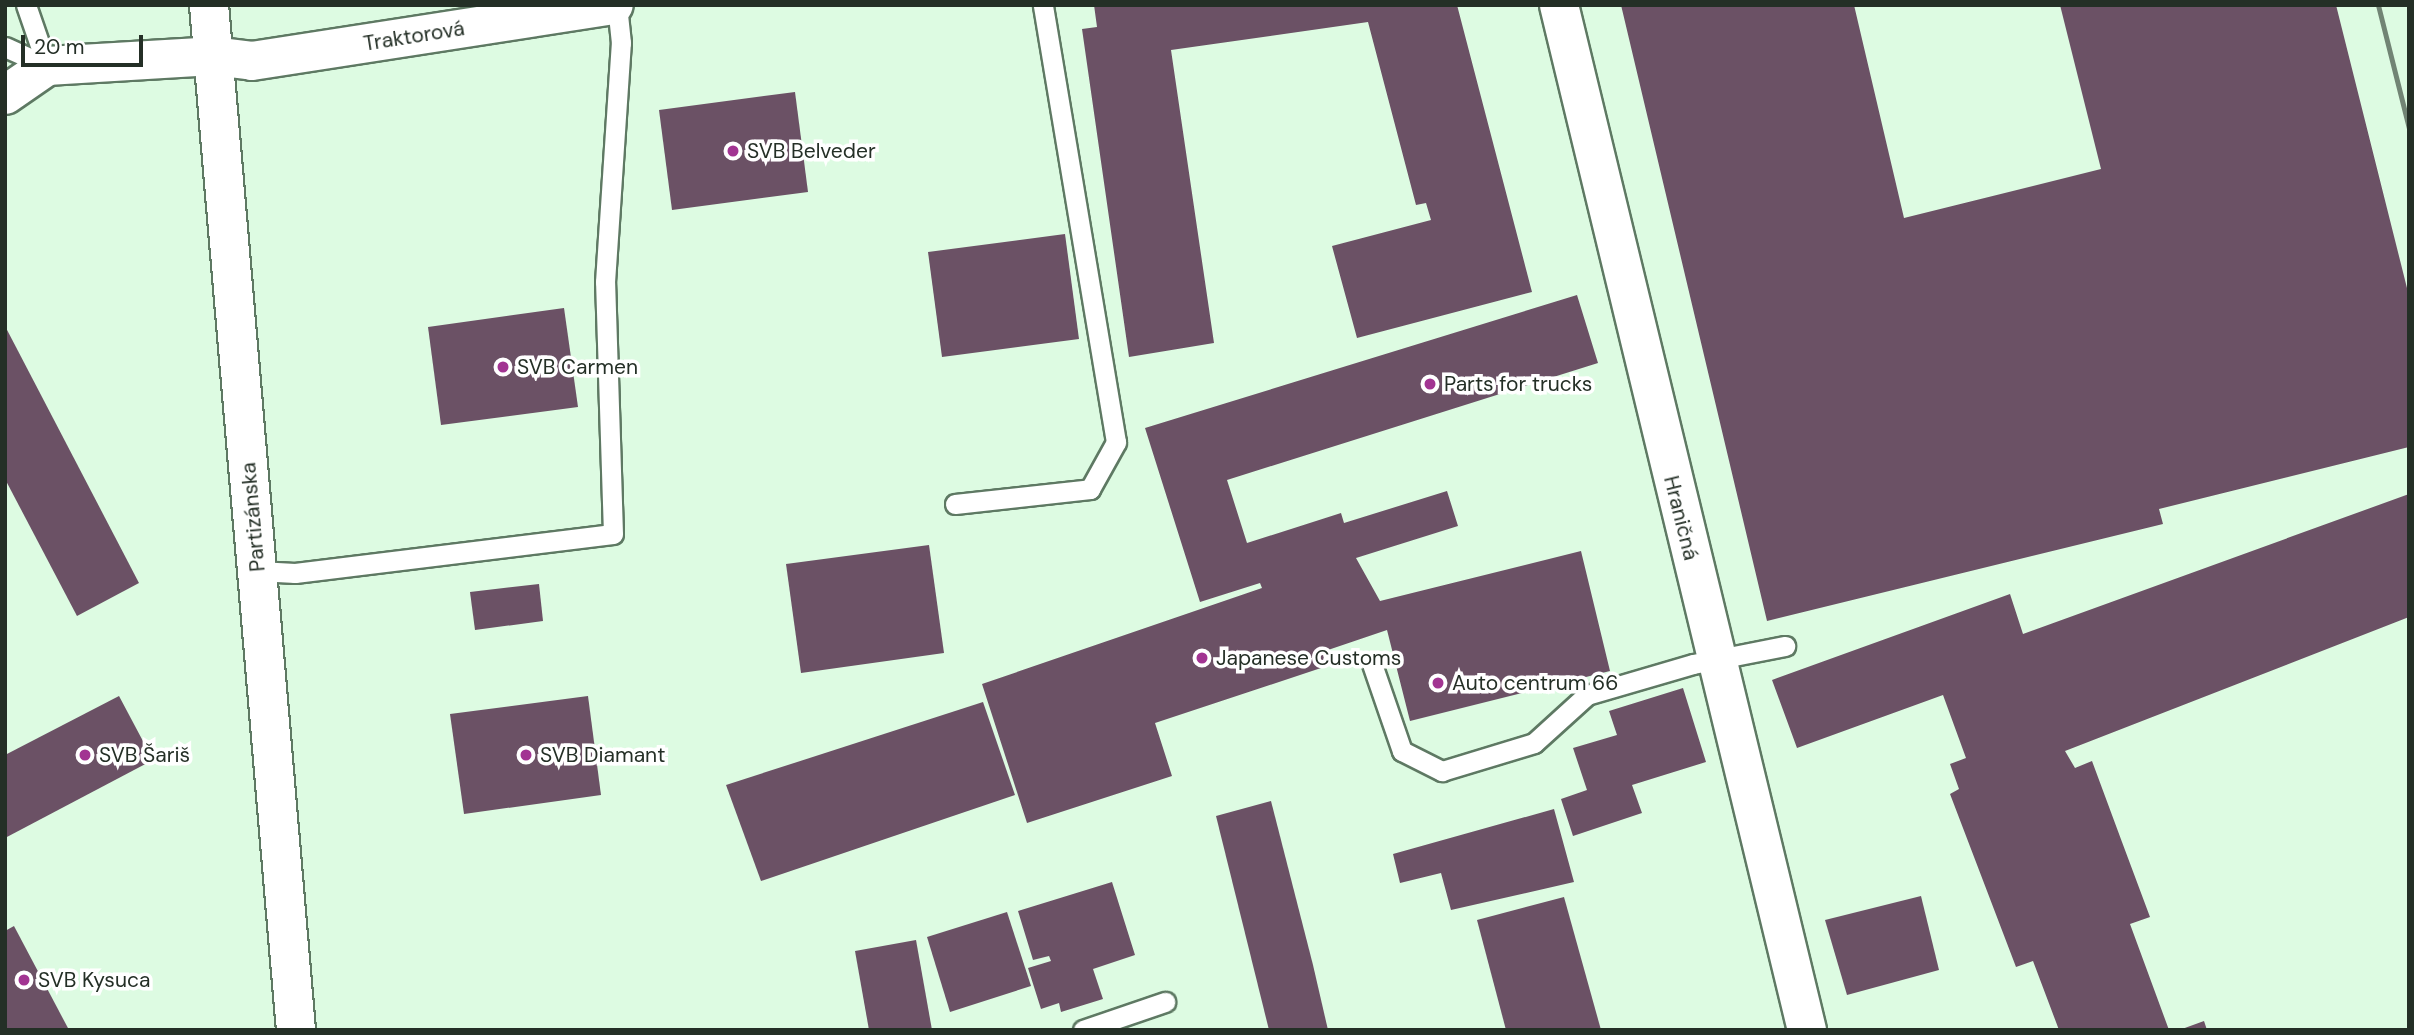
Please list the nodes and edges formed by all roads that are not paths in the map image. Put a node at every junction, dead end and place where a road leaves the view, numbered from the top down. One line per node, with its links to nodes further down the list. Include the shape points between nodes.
1 (26, 5): 9 (lane)
2 (209, 5): 8 (street, Partizánska)
3 (616, 5): 6 (street, Traktorová); 12 (lane, via 621,43 605,282 613,534 295,573)
4 (1043, 5): 11 (lane, via 1116,442 1090,489)
5 (1559, 5): 14 (street, Hraničná)
6 (479, 16): 8 (street, Traktorová, via 252,61)
7 (5, 47): 9 (lane)
8 (214, 56): 9 (street, Traktorová); 12 (street, Partizánska)
9 (47, 66): 10 (street)
10 (5, 95)
11 (955, 504)
12 (258, 571): 17 (street, Partizánska)
13 (1785, 646): 14 (lane)
14 (1717, 660): 15 (lane, via 1587,695 1534,744 1442,771 1402,751); 19 (street, Hraničná)
15 (1373, 664)
16 (1166, 1002): 18 (lane)
17 (296, 1030)
18 (1083, 1030)
19 (1807, 1030)

